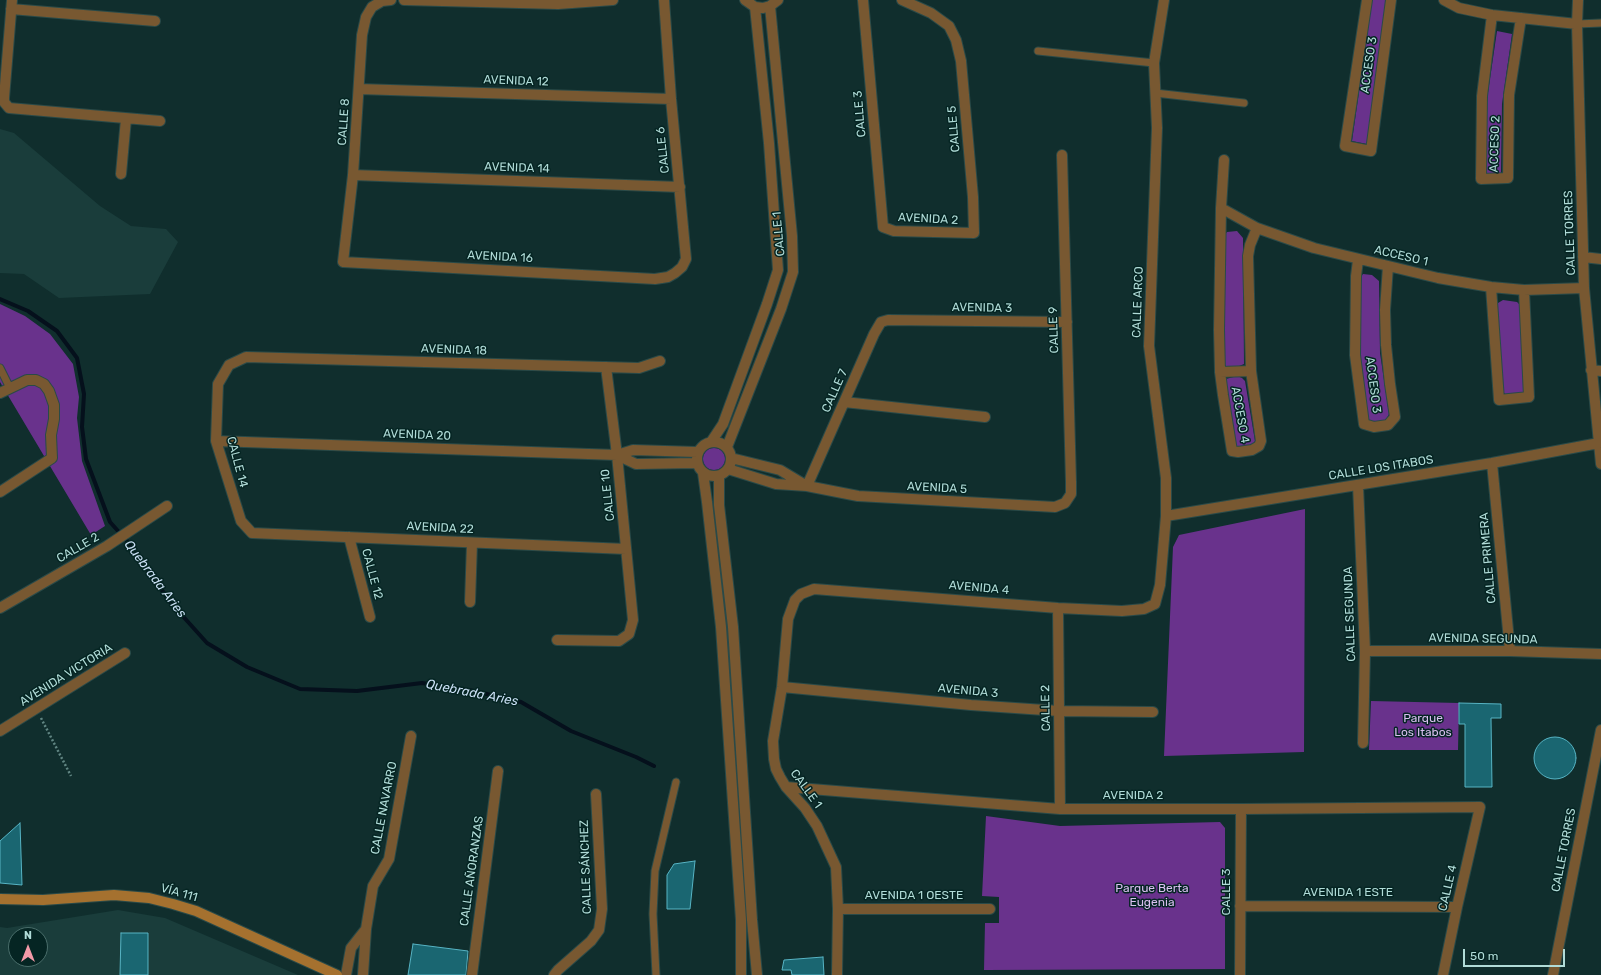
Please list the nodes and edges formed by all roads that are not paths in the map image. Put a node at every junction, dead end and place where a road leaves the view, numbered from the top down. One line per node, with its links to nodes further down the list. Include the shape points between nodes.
1 (391, 0): 23 (street, CALLE 8, via 382,1 372,7 366,17 362,35)
2 (404, 0): 3 (street, via 558,4)
3 (613, 0)
4 (664, 0): 25 (street, CALLE 6)
5 (745, 0): 15 (street)
6 (863, 0): 37 (street, CALLE 3)
7 (902, 0): 39 (street, CALLE 5, via 931,13 949,26 956,40 961,61)
8 (1164, 0): 22 (street, CALLE ARCO)
9 (1366, 0): 10 (street, ACCESO 3, via 1345,146 1371,152)
10 (1391, 0)
11 (1444, 0): 16 (street, via 1459,8)
12 (1578, 0): 20 (street, CALLE TORRES)
13 (774, 3): 15 (street, via 763,8); 29 (street, CALLE 1)
14 (12, 5): 18 (street); 27 (street, via 4,98 9,108)
15 (755, 7): 30 (street, CALLE 1)
16 (1492, 15): 17 (street); 17 (street, ACCESO 2, via 1482,96 1481,179 1508,178 1509,95)
17 (1521, 18): 20 (street)
18 (155, 21)
19 (1601, 23): 20 (lane)
20 (1577, 24): 40 (street, CALLE TORRES)
21 (1038, 51): 22 (lane)
22 (1154, 63): 24 (street, CALLE ARCO)
23 (359, 89): 25 (street, AVENIDA 12); 34 (street, CALLE 8)
24 (1155, 93): 26 (lane); 82 (street, CALLE ARCO, via 1157,128 1149,346 1166,478)
25 (671, 99): 35 (street, CALLE 6)
26 (1244, 103)
27 (126, 119): 28 (street); 33 (street)
28 (160, 121)
29 (783, 142): 30 (street); 50 (street, CALLE 1, via 794,261)
30 (769, 143): 49 (street, CALLE 1, via 778,270)
31 (1062, 155): 52 (street, CALLE 9)
32 (1224, 160): 36 (street, ACCESO 4)
33 (121, 174)
34 (353, 175): 35 (street, AVENIDA 14); 43 (street, CALLE 8)
35 (680, 187): 45 (street, CALLE 6, via 686,259 675,273)
36 (1221, 208): 38 (street, ACCESO 1); 59 (street, ACCESO 4)
37 (883, 227): 39 (street, AVENIDA 2, via 894,231)
38 (1257, 228): 42 (street, ACCESO 1); 58 (street, ACCESO 4, via 1248,256)
39 (974, 233)
40 (1583, 257): 41 (street); 47 (street, CALLE TORRES)
41 (1601, 259)
42 (1358, 260): 44 (street, ACCESO 1); 44 (street, ACCESO 3, via 1355,356 1364,424 1374,427 1388,425 1395,417 1386,345)
43 (343, 262): 45 (street, AVENIDA 16)
44 (1388, 266): 46 (street, ACCESO 1)
45 (655, 279)
46 (1491, 288): 48 (street, ACCESO 1); 48 (street, via 1499,400 1529,397)
47 (1584, 288): 48 (street, ACCESO 1); 57 (street, CALLE TORRES)
48 (1524, 290)
49 (767, 304): 50 (street); 65 (street, CALLE 1, via 723,424)
50 (781, 309): 67 (street, CALLE 1)
51 (896, 320): 52 (street, AVENIDA 3); 62 (street, CALLE 7, via 881,322)
52 (1067, 322): 80 (street, CALLE 9, via 1072,482 1071,494)
53 (246, 357): 55 (street, AVENIDA 18); 64 (street, CALLE 14, via 230,365 218,384)
54 (660, 361): 55 (street, AVENIDA 18, via 639,368)
55 (606, 367): 69 (street, CALLE 10)
56 (0, 368): 60 (lane)
57 (1596, 370): 66 (street, CALLE TORRES)
58 (1250, 371): 59 (street); 59 (street, ACCESO 4, via 1261,441 1259,446 1252,450 1238,452 1232,450)
59 (1220, 372)
60 (10, 388): 61 (street); 79 (street, via 27,380 36,380 44,384 49,391 54,405 52,458)
61 (0, 393)
62 (844, 402): 63 (street); 78 (street, CALLE 7)
63 (985, 417)
64 (216, 441): 69 (street, AVENIDA 20); 83 (street, CALLE 14, via 241,521)
65 (711, 442): 67 (street); 68 (street)
66 (1599, 443): 72 (street, CALLE LOS ITABOS); 73 (street, CALLE TORRES)
67 (727, 447): 70 (street)
68 (697, 452): 69 (street, via 633,450); 71 (street)
69 (617, 455): 71 (street, via 636,464); 86 (street, CALLE 10)
70 (731, 458): 74 (street); 78 (street, via 780,470)
71 (696, 463): 75 (street)
72 (1492, 463): 77 (street, CALLE LOS ITABOS); 97 (street, CALLE PRIMERA)
73 (1601, 464)
74 (728, 468): 76 (street); 78 (street, via 776,484)
75 (703, 473): 76 (street, via 708,476); 93 (street)
76 (719, 476): 94 (street, via 719,505)
77 (1358, 485): 82 (street, CALLE LOS ITABOS); 96 (street, CALLE SEGUNDA)
78 (807, 486): 80 (street, AVENIDA 5, via 858,496 1054,508)
79 (0, 492)
80 (1065, 503)
81 (167, 506): 90 (street, CALLE 2, via 107,546)
82 (1166, 516): 89 (street, CALLE ARCO, via 1160,585)
83 (252, 533): 84 (street, AVENIDA 22)
84 (349, 537): 85 (street, AVENIDA 22); 92 (street, CALLE 12)
85 (472, 543): 86 (street, AVENIDA 22); 88 (street)
86 (626, 549): 95 (street, CALLE 10, via 633,620 629,634 619,641)
87 (801, 594): 91 (street, AVENIDA 4, via 814,589 832,589); 100 (street, CALLE 1, via 795,600 788,619)
88 (470, 602)
89 (1155, 604): 91 (street, AVENIDA 4, via 1144,609 1122,611)
90 (0, 608)
91 (1058, 608): 101 (street, CALLE 2)
92 (370, 617)
93 (721, 627): 94 (street); 109 (street)
94 (733, 627): 108 (street)
95 (556, 640)
96 (1365, 651): 97 (street, AVENIDA SEGUNDA); 106 (street, CALLE SEGUNDA)
97 (1510, 651): 99 (street, AVENIDA SEGUNDA)
98 (125, 653): 104 (street, AVENIDA VICTORIA)
99 (1601, 654)
100 (782, 687): 101 (street, AVENIDA 3); 111 (street, CALLE 1, via 774,759 776,769)
101 (1059, 711): 102 (street, AVENIDA 3); 114 (street, CALLE 2)
102 (1153, 712)
103 (1601, 730): 135 (street, CALLE TORRES)
104 (0, 731)
105 (410, 736): 123 (street, CALLE NAVARRO, via 389,859 373,886)
106 (1363, 743)
107 (498, 771): 128 (street, CALLE AÑORANZAS)
108 (743, 777): 109 (street); 122 (street)
109 (732, 778): 121 (street)
110 (676, 782): 129 (lane, via 655,871 653,914)
111 (786, 787): 114 (street, AVENIDA 2); 119 (street, CALLE 1, via 817,826 836,867)
112 (596, 794): 124 (street, CALLE SÁNCHEZ, via 602,909 599,930)
113 (1480, 807): 115 (street, AVENIDA 2); 118 (street, CALLE 4)
114 (1060, 809): 115 (street, AVENIDA 2)
115 (1241, 809): 117 (street, CALLE 3)
116 (0, 899): 125 (main road, VÍA 111, via 43,900 114,896 157,900 196,911)
117 (1240, 906): 118 (street, AVENIDA 1 ESTE); 133 (street, CALLE 3)
118 (1457, 906): 134 (street, CALLE 4)
119 (838, 909): 120 (street, AVENIDA 1 OESTE); 132 (street, CALLE 1)
120 (990, 909)
121 (741, 920): 122 (street); 130 (street)
122 (752, 920): 131 (street)
123 (366, 930): 126 (street, via 351,948); 127 (street, CALLE NAVARRO)
124 (557, 973)
125 (338, 975)
126 (346, 975)
127 (364, 975)
128 (472, 975)
129 (656, 975)
130 (741, 975)
131 (758, 975)
132 (837, 975)
133 (1240, 975)
134 (1443, 975)
135 (1553, 975)

